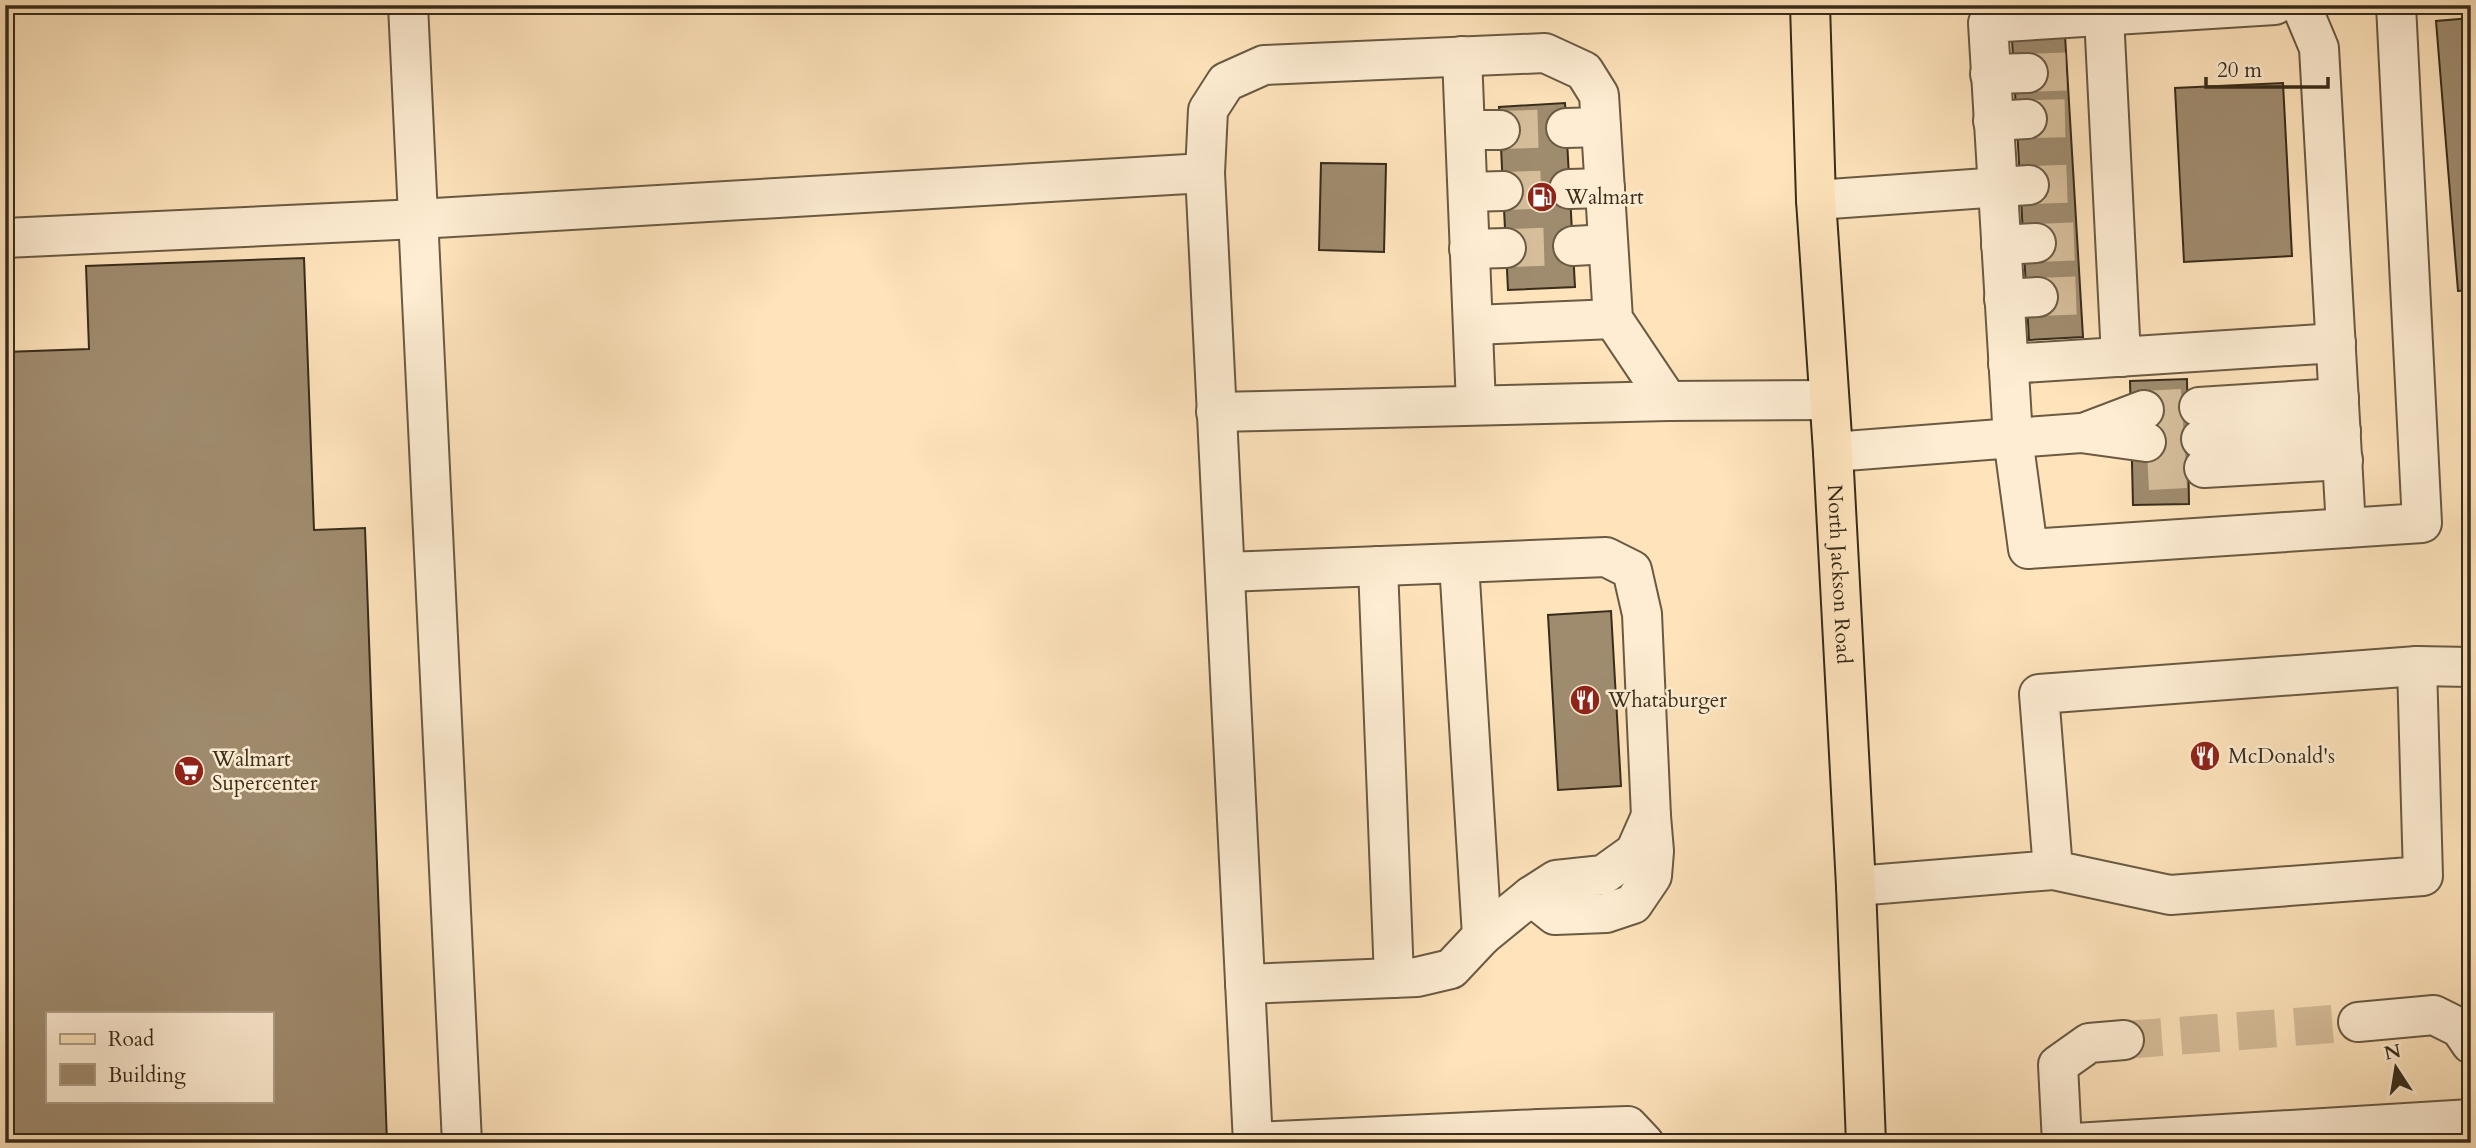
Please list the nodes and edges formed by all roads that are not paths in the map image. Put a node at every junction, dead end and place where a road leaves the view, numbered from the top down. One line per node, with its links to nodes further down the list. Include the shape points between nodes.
1 (408, 5): 11 (lane)
2 (1810, 5): 10 (main road, North Jackson Road)
3 (2274, 5): 6 (lane)
4 (2301, 5): 15 (lane, via 2319,48)
5 (2396, 5): 26 (lane, via 2422,523)
6 (2104, 16): 9 (lane, via 1988,23 2009,74); 16 (lane, via 2092,70 2099,240 2103,294)
7 (1462, 56): 8 (lane, via 1264,65 1226,82 1208,110); 13 (lane, via 1545,52 1584,71 1599,94 1583,127 1591,245); 14 (lane, via 1482,130 1488,248)
8 (1205, 173): 11 (lane); 21 (lane)
9 (2013, 186): 10 (lane); 17 (lane, via 2021,298)
10 (1816, 200): 18 (main road, North Jackson Road)
11 (418, 219): 12 (lane); 43 (lane)
12 (5, 238)
13 (1613, 319): 14 (lane); 19 (lane)
14 (1473, 325): 20 (lane)
15 (2336, 343): 16 (lane); 22 (lane)
16 (2120, 357): 17 (lane)
17 (2008, 364): 24 (lane)
18 (1829, 400): 19 (lane); 25 (main road, North Jackson Road)
19 (1668, 401): 20 (lane)
20 (1476, 405): 21 (lane)
21 (1216, 412): 29 (lane)
22 (2341, 430): 22 (lane, via 2201,438); 26 (lane)
23 (2081, 433): 23 (lane, via 2146,441); 24 (lane)
24 (2012, 438): 25 (lane); 26 (lane, via 2028,549)
25 (1833, 452): 33 (main road, North Jackson Road)
26 (2346, 528)
27 (1459, 563): 28 (lane); 34 (lane); 34 (lane, via 1606,557 1632,570 1642,614 1651,816 1635,852 1602,875 1556,880)
28 (1378, 566): 29 (lane); 35 (lane)
29 (1225, 572): 36 (lane)
30 (2417, 666): 31 (lane); 32 (lane, via 2039,694); 32 (lane, via 2423,876 2170,895)
31 (2471, 667)
32 (2053, 870): 33 (lane)
33 (1856, 886): 45 (main road, North Jackson Road)
34 (1482, 936): 35 (lane, via 1451,969)
35 (1394, 978): 36 (lane)
36 (1245, 984): 42 (lane)
37 (2358, 1022): 39 (lane, via 2434,1015 2460,1028)
38 (2124, 1040): 46 (lane, via 2089,1043 2058,1065)
39 (2471, 1044)
40 (2471, 1119): 47 (lane)
41 (1540, 1136): 42 (lane); 44 (lane, via 1628,1126)
42 (1253, 1142)
43 (462, 1143)
44 (1644, 1143)
45 (1866, 1143)
46 (2062, 1143)
47 (2075, 1143)

